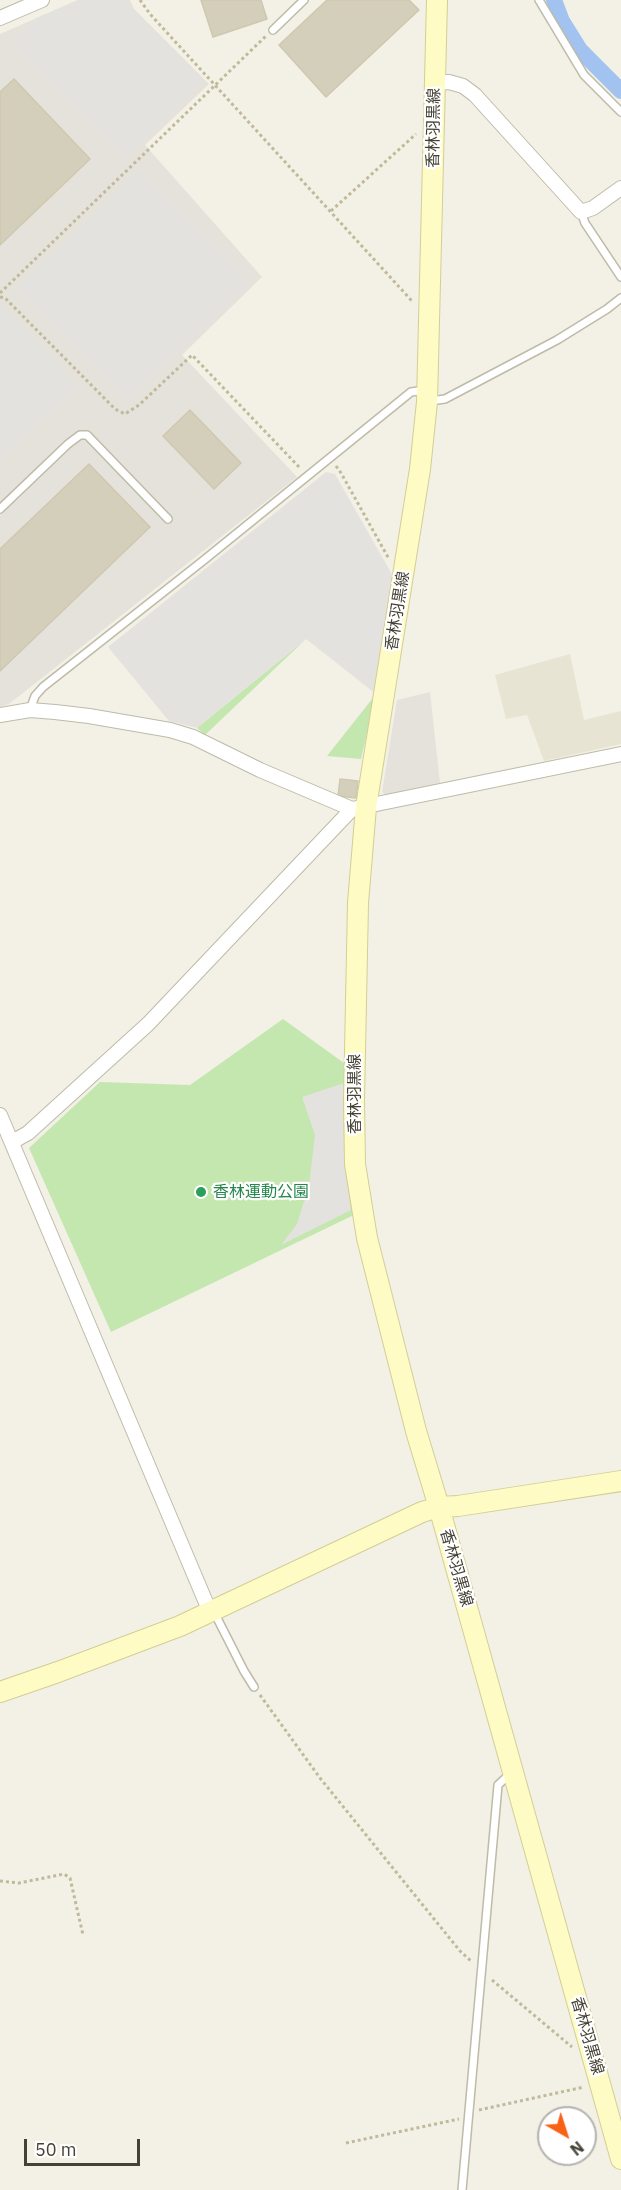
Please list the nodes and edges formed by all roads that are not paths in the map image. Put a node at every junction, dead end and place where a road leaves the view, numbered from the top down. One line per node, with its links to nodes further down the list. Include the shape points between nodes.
1 (42, 0): 5 (street)
2 (304, 0): 6 (lane)
3 (437, 0): 7 (main road, 香林羽黒線)
4 (539, 0): 8 (lane, via 584,75)
5 (0, 18)
6 (273, 30)
7 (435, 83): 10 (street, via 463,86 475,95); 13 (main road, 香林羽黒線)
8 (621, 112)
9 (621, 188): 10 (street)
10 (582, 212): 11 (lane, via 585,223)
11 (621, 277)
12 (621, 298): 13 (lane, via 557,340 445,399)
13 (427, 396): 16 (lane, via 411,392 43,687); 19 (main road, 香林羽黒線, via 405,569)
14 (0, 509): 15 (lane, via 68,444 87,435)
15 (168, 519)
16 (30, 710): 17 (street); 19 (street, via 170,730)
17 (0, 715)
18 (621, 754): 19 (street)
19 (359, 808): 21 (street, via 148,1024 28,1133); 23 (main road, 香林羽黒線, via 355,1164 367,1238 416,1431)
20 (0, 1114): 21 (street)
21 (12, 1142): 24 (street)
22 (621, 1481): 23 (main road)
23 (440, 1507): 24 (main road, via 402,1521); 27 (main road, 香林羽黒線)
24 (212, 1611): 25 (lane); 26 (main road, via 131,1646)
25 (254, 1687)
26 (0, 1692)
27 (513, 1771): 28 (main road, 香林羽黒線); 29 (lane, via 498,1785)
28 (621, 2159)
29 (462, 2190)

